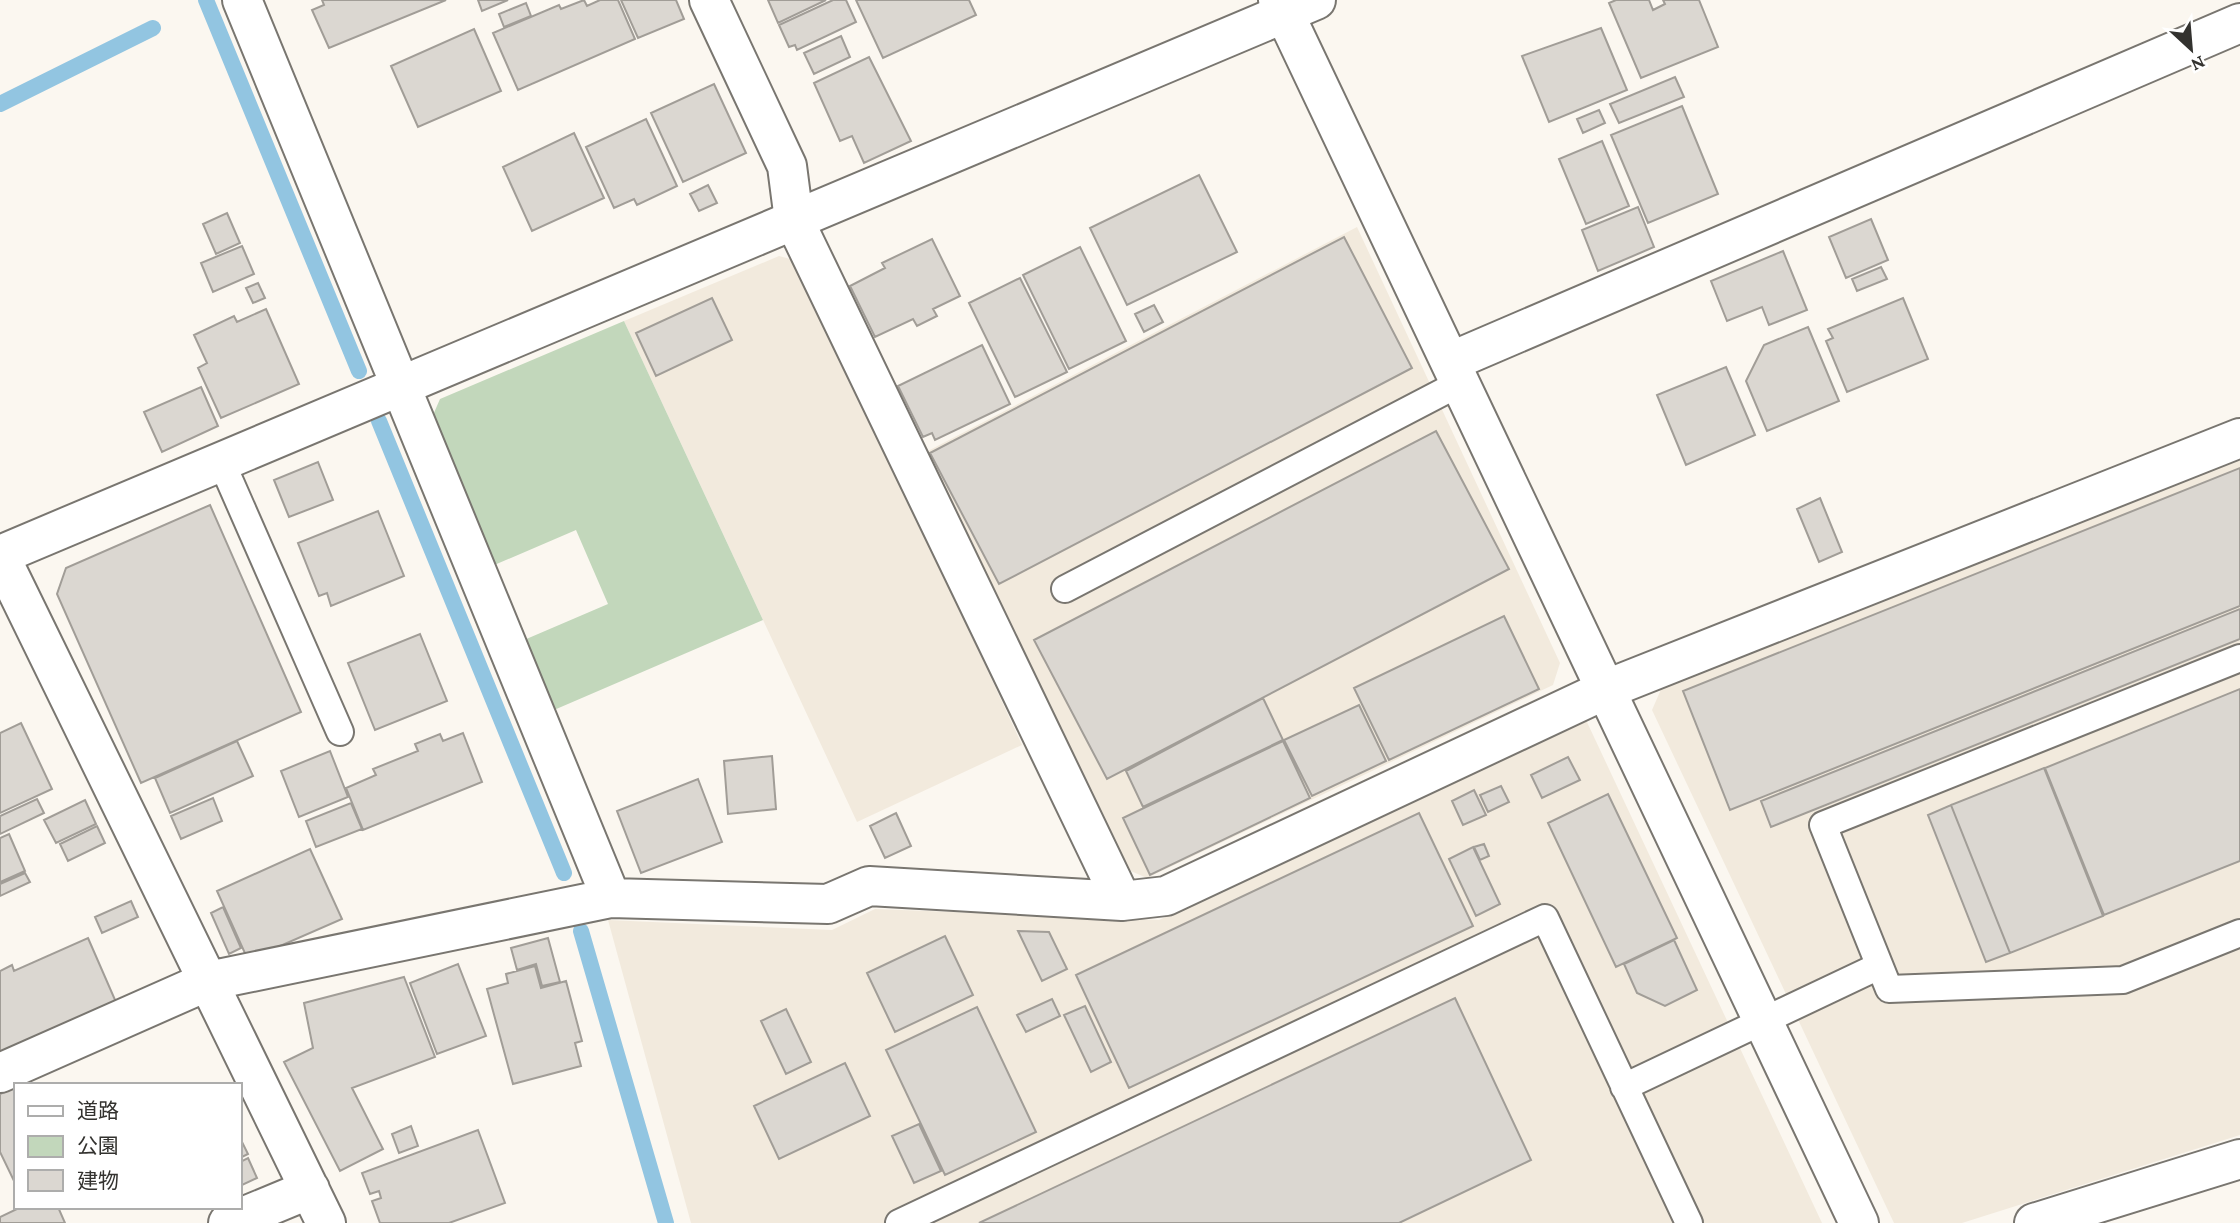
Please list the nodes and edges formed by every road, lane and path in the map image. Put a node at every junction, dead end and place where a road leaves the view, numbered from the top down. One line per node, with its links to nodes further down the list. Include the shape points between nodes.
1 (242, 0): 7 (street)
2 (709, 0): 5 (street, via 787,166)
3 (1293, 5): 5 (street); 6 (street)
4 (2240, 23): 6 (street)
5 (794, 220): 7 (street); 16 (street)
6 (1457, 372): 11 (lane); 13 (street)
7 (402, 386): 9 (street); 15 (street)
8 (2240, 438): 13 (street)
9 (222, 461): 10 (street); 14 (lane)
10 (0, 555): 19 (street)
11 (1065, 589)
12 (2240, 658): 18 (lane, via 1823,825)
13 (1606, 689): 16 (street, via 1166,896); 20 (street)
14 (340, 732)
15 (611, 898): 16 (street, via 828,904 869,886); 19 (street)
16 (1122, 901)
17 (2240, 933): 18 (lane, via 2123,980 1889,989)
18 (1879, 966): 20 (lane)
19 (208, 982): 21 (street); 24 (street)
20 (1763, 1021): 22 (lane); 29 (street)
21 (0, 1073)
22 (1624, 1087): 27 (lane, via 1545,918); 28 (lane)
23 (2240, 1159): 30 (street)
24 (310, 1189): 25 (street); 26 (street)
25 (229, 1223)
26 (326, 1223)
27 (899, 1223)
28 (1689, 1223)
29 (1858, 1223)
30 (2034, 1223)

